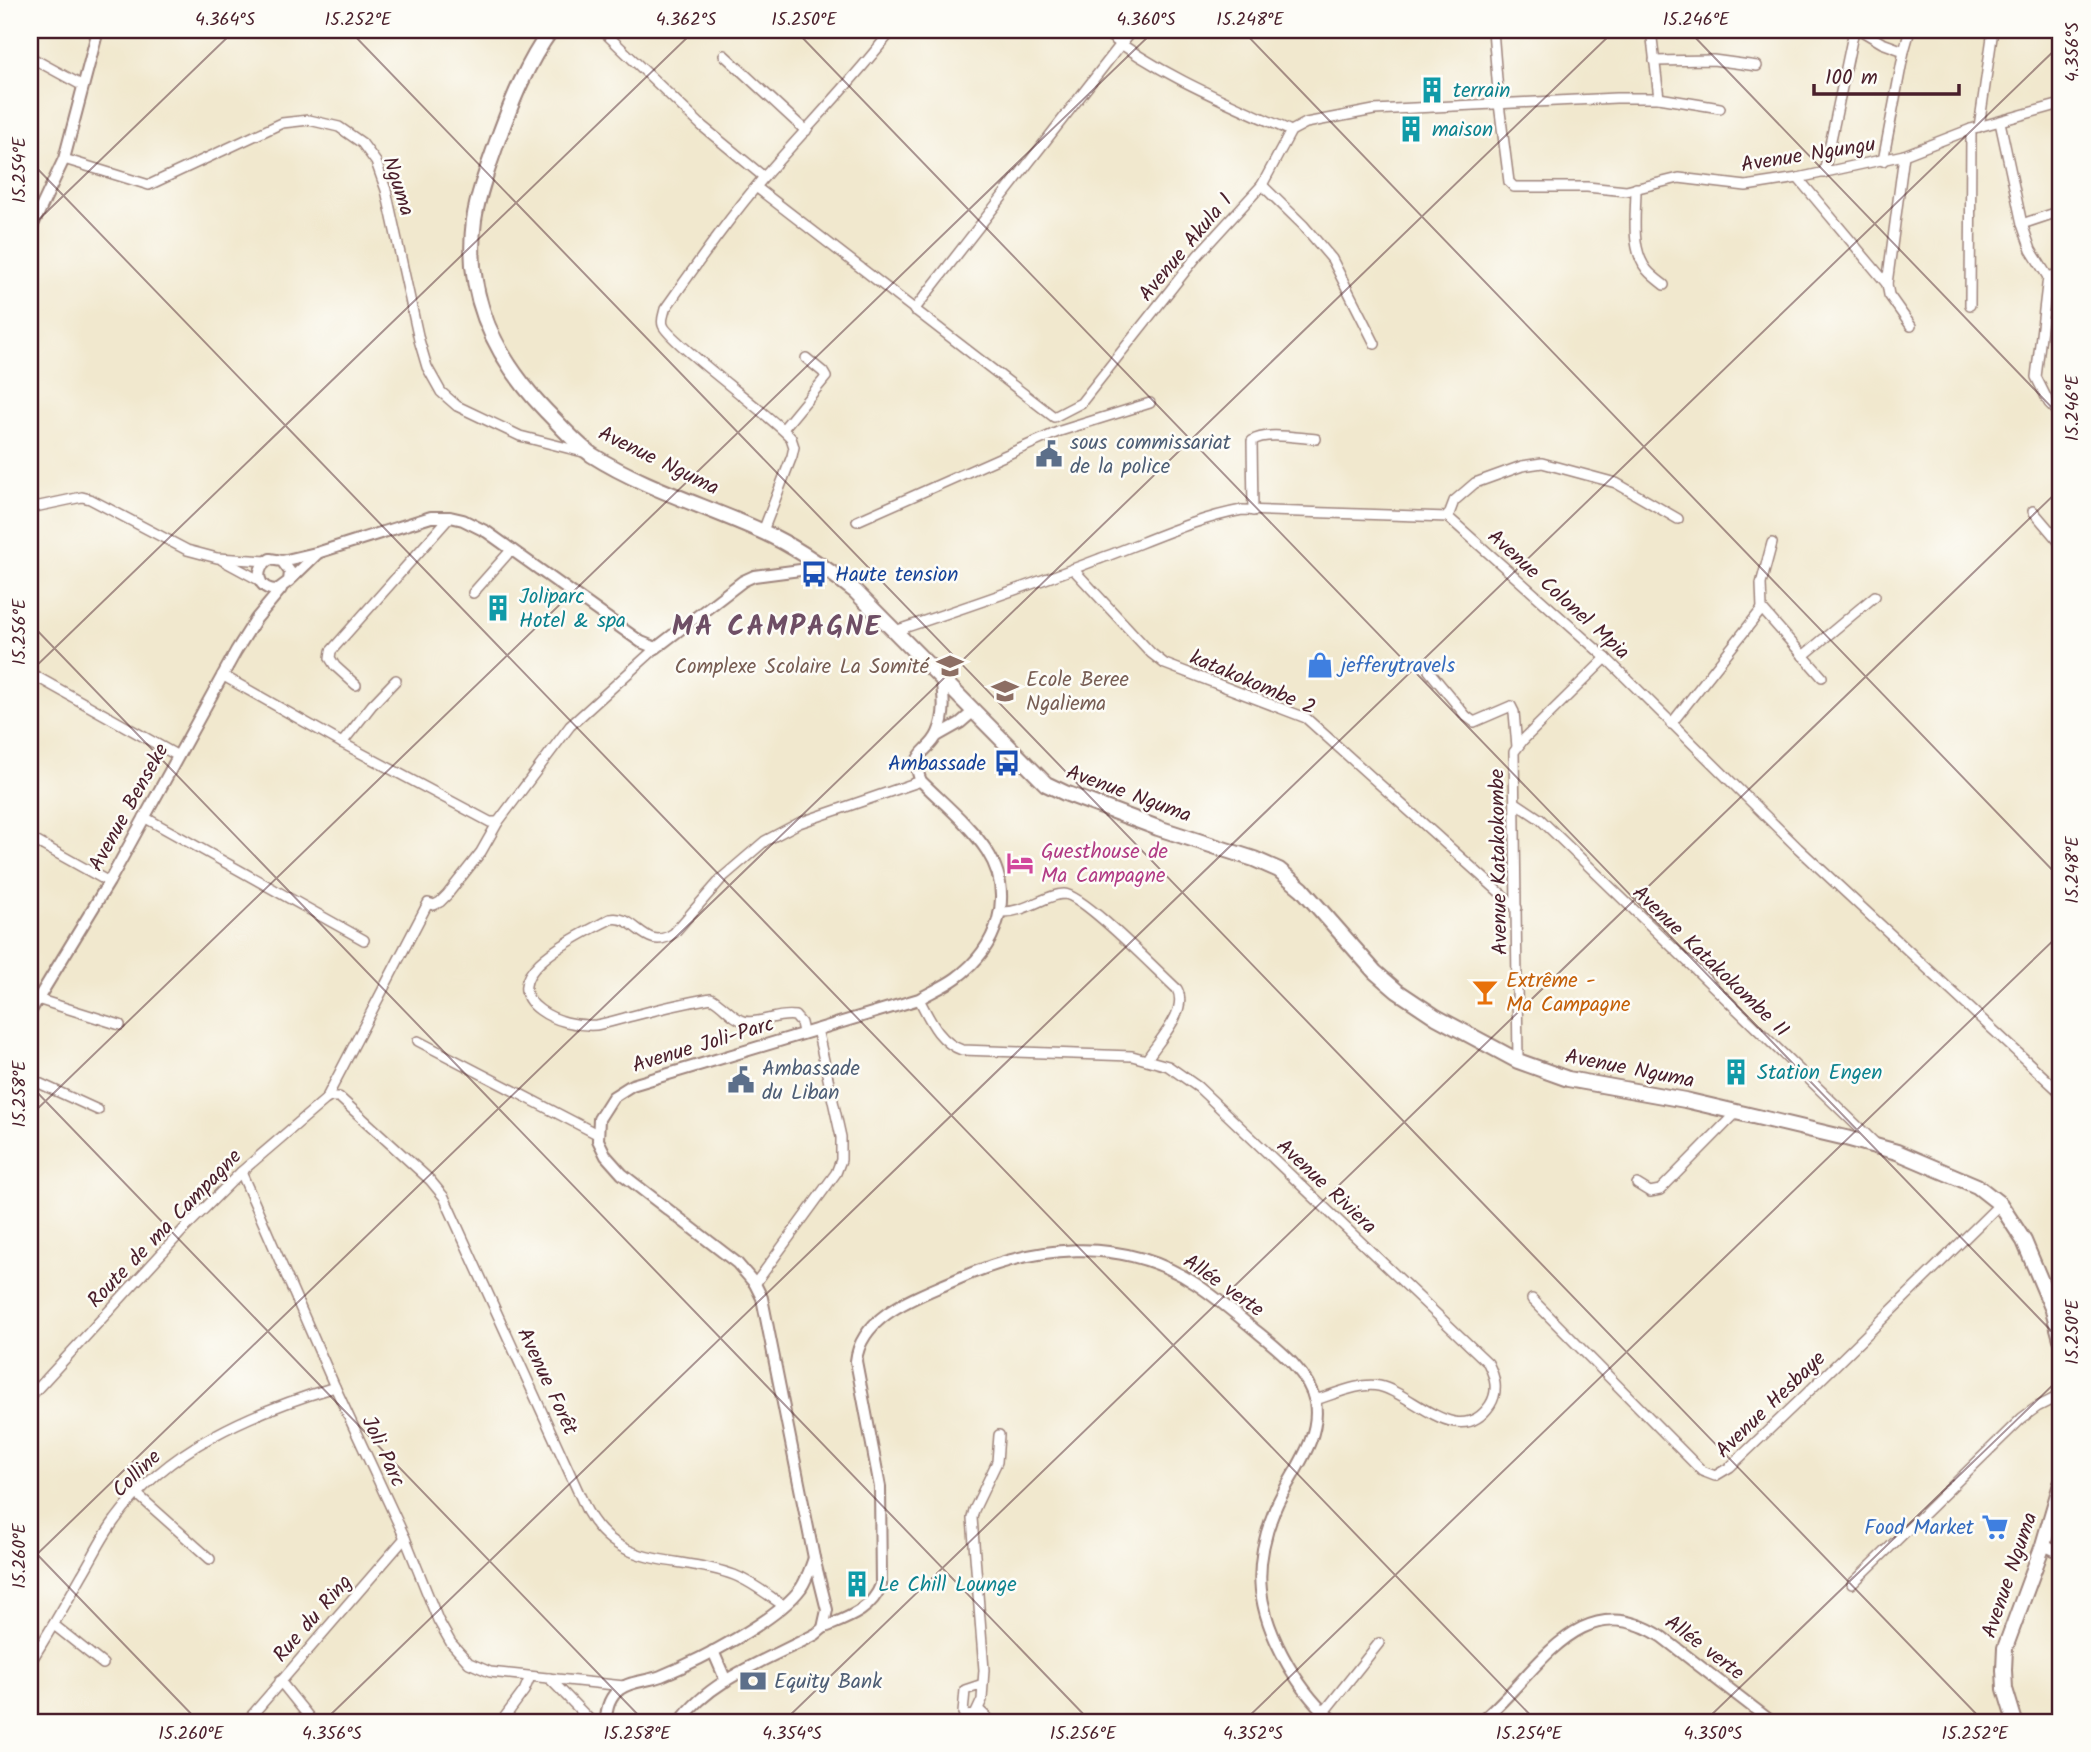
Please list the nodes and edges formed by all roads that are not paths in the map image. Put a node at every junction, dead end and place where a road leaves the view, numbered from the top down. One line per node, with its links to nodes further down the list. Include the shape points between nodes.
1 (98, 30): 19 (street)
2 (551, 30): 55 (main road, Avenue Nguma, via 520,82 484,184 474,219 475,286 489,329 510,370)
3 (602, 30): 32 (street, via 702,126)
4 (891, 30): 26 (street)
5 (1102, 30): 13 (street)
6 (1132, 30): 13 (street)
7 (1493, 30): 21 (street)
8 (1651, 30): 17 (street)
9 (1854, 30): 31 (street)
10 (1860, 30): 14 (street)
11 (1910, 30): 14 (street)
12 (1993, 30): 25 (street)
13 (1122, 45): 27 (street, via 1199,90); 45 (street)
14 (1903, 51): 30 (street)
15 (724, 55): 26 (street)
16 (30, 57): 19 (street)
17 (1654, 61): 18 (street, via 1713,60); 20 (street)
18 (1757, 66)
19 (83, 86): 29 (street)
20 (1659, 98): 21 (street); 23 (street)
21 (1499, 104): 27 (street, via 1374,110 1306,123); 36 (street, Avenue Ngungu, via 1512,186)
22 (2061, 104): 24 (street, Avenue Ngungu)
23 (1720, 108)
24 (2000, 122): 25 (street, Avenue Ngungu); 38 (street)
25 (1975, 128): 28 (street, Avenue Ngungu); 44 (street)
26 (806, 131): 32 (street)
27 (1291, 131): 34 (street, Avenue Akula 1)
28 (1904, 155): 30 (street, Avenue Ngungu); 42 (street)
29 (64, 159): 39 (street); 55 (street, Nguma, via 149,185 282,122 309,120 339,127 362,143 376,162 419,340 427,368 441,392 457,406 520,436)
30 (1883, 160): 31 (street, Avenue Ngungu)
31 (1824, 173): 33 (street, Avenue Ngungu)
32 (764, 177): 35 (street)
33 (1798, 178): 36 (street, Avenue Ngungu, via 1746,186 1679,178); 42 (street)
34 (1262, 185): 47 (street, via 1332,259); 51 (street, Avenue Akula 1, via 1198,255 1080,403)
35 (756, 187): 45 (street); 52 (street, via 665,309 663,327)
36 (1636, 188): 43 (street, via 1639,257)
37 (2061, 211): 38 (street)
38 (2022, 224): 41 (street)
39 (30, 231)
40 (2061, 273): 41 (street)
41 (2048, 278): 50 (street, via 2036,377)
42 (1887, 284): 46 (street, via 1889,295)
43 (1664, 285)
44 (1970, 304)
45 (914, 310): 51 (street)
46 (1911, 326)
47 (1375, 344)
48 (806, 358): 52 (street, via 826,377)
49 (1150, 403): 53 (street)
50 (2061, 415)
51 (1054, 417): 53 (street)
52 (783, 429): 63 (street, via 794,447)
53 (1060, 431): 62 (street)
54 (1316, 439): 57 (street, via 1269,436 1252,441)
55 (592, 454): 63 (main road, Avenue Nguma)
56 (30, 508): 69 (street, via 90,499 174,544)
57 (1253, 511): 60 (street); 73 (street, via 1204,520)
58 (2033, 511): 64 (street)
59 (450, 517): 67 (street); 68 (street, via 421,519); 90 (street, via 331,651 335,666)
60 (1448, 517): 61 (street, via 1454,501 1475,483 1542,463 1616,483); 83 (street, Avenue Colonel Mpia)
61 (1678, 519)
62 (857, 521)
63 (762, 531): 72 (main road, Avenue Nguma)
64 (2057, 531): 66 (street)
65 (1772, 543): 78 (street, via 1761,584)
66 (2061, 544)
67 (512, 549): 76 (street); 81 (street, via 641,642)
68 (320, 552): 71 (street); 75 (street)
69 (217, 558): 70 (street); 74 (street)
70 (267, 561): 71 (street); 74 (street, via 258,573)
71 (282, 561): 75 (street, via 290,572)
72 (823, 567): 80 (main road, Avenue Nguma); 81 (street, via 743,581)
73 (1073, 569): 80 (street); 103 (street, katakokombe 2, via 1165,664 1306,718)
74 (262, 584): 75 (street, via 273,590); 79 (street)
75 (285, 585): 79 (street)
76 (473, 593)
77 (1875, 596): 82 (street)
78 (1762, 609): 82 (street); 92 (street)
79 (256, 619): 86 (street, Avenue Benseke)
80 (895, 631): 88 (main road, Avenue Nguma)
81 (656, 648): 100 (street, via 570,726)
82 (1803, 656): 87 (street)
83 (1606, 658): 92 (street, Avenue Colonel Mpia); 95 (street, Avenue Katakokombe)
84 (1429, 671): 95 (street, via 1474,722 1511,706)
85 (30, 673): 96 (street)
86 (222, 675): 94 (street); 96 (street, Avenue Benseke)
87 (1822, 677)
88 (941, 678): 91 (main road, Avenue Nguma); 93 (street, via 944,713)
89 (396, 680): 94 (street)
90 (356, 685)
91 (974, 711): 93 (street); 114 (main road, Avenue Nguma, via 1054,789 1279,870 1397,991)
92 (1671, 724): 116 (street, Avenue Colonel Mpia)
93 (937, 736): 97 (street, via 918,757)
94 (342, 743): 100 (street, via 490,822)
95 (1517, 747): 98 (street, Avenue Katakokombe, via 1513,757)
96 (178, 757): 99 (street, Avenue Benseke)
97 (921, 780): 104 (street, Avenue Joli-Parc, via 986,851 1001,890); 111 (street, via 799,823 765,841 723,877 670,936 658,940 623,920 610,919 552,951 531,970 526,989 539,1009 571,1024 597,1025 711,998 748,1022 783,1014 795,1016)
98 (1516, 803): 103 (street, Avenue Katakokombe); 122 (street, Avenue Katakokombe II, via 1540,820)
99 (144, 817): 102 (street, Avenue Benseke); 105 (street)
100 (502, 819): 118 (street, via 447,895 434,905 428,903)
101 (30, 838): 102 (street)
102 (109, 882): 106 (street, Avenue Benseke)
103 (1517, 908): 114 (street, Avenue Katakokombe)
104 (1001, 912): 107 (street, Avenue Joli-Parc, via 988,944 969,967); 113 (street, via 1013,913 1058,895 1073,897 1177,989 1177,1014)
105 (364, 940)
106 (37, 999): 108 (street, Avenue Benseke); 109 (street)
107 (919, 999): 110 (street, Avenue Joli-Parc); 113 (street, Avenue Riviera, via 945,1041 962,1050)
108 (30, 1012)
109 (120, 1025)
110 (817, 1029): 111 (street, Avenue Joli-Parc); 126 (street, via 841,1137 841,1160)
111 (803, 1032): 121 (street, Avenue Joli-Parc, via 632,1085 607,1104)
112 (418, 1041): 121 (street)
113 (1147, 1059): 132 (street, Avenue Riviera, via 1179,1071 1198,1087 1488,1363 1496,1389 1481,1414 1462,1422 1441,1418 1381,1386)
114 (1518, 1061): 120 (main road, Avenue Nguma, via 1568,1079)
115 (30, 1079): 119 (street)
116 (2061, 1093)
117 (335, 1096): 118 (street, Route de ma Campagne); 142 (street, Avenue Forêt, via 444,1197 599,1530 615,1544 645,1557 734,1575)
118 (325, 1100): 123 (street, Route de ma Campagne)
119 (98, 1110)
120 (1735, 1113): 122 (main road, Avenue Nguma); 124 (street, via 1660,1190 1650,1192)
121 (597, 1134): 126 (street, via 606,1156 622,1174 737,1263)
122 (1880, 1148): 125 (main road, Avenue Nguma, via 1964,1179)
123 (241, 1172): 129 (street, Joli Parc); 131 (street, Route de ma Campagne)
124 (1637, 1184)
125 (2000, 1204): 127 (street, Avenue Hesbaye, via 1730,1467 1715,1476 1702,1471); 128 (main road, Avenue Nguma, via 2036,1265)
126 (755, 1284): 139 (street, via 766,1314)
127 (1532, 1299)
128 (2061, 1339)
129 (335, 1387): 135 (street, Colline, via 222,1430 180,1456); 136 (street, Joli Parc)
130 (2061, 1395): 141 (street, via 2022,1418)
131 (30, 1397)
132 (1315, 1400): 144 (street, Allée verte, via 1291,1362 1236,1314 1196,1284 1138,1258 1083,1250 1022,1256 932,1290 882,1318 857,1351 857,1372 880,1487 881,1585 866,1607); 156 (street, via 1317,1422 1276,1508 1264,1545 1260,1579 1264,1612 1275,1641 1297,1680)
133 (999, 1436): 153 (street, via 997,1462 972,1518)
134 (2061, 1483): 137 (main road, Avenue Nguma)
135 (137, 1494): 140 (street); 143 (street, Colline, via 107,1531)
136 (405, 1538): 149 (street, Joli Parc, via 438,1620 460,1655 479,1669); 151 (street, Rue du Ring)
137 (2043, 1545): 138 (street); 170 (main road, Avenue Nguma, via 2005,1648 2005,1689)
138 (2061, 1553)
139 (814, 1558): 142 (street, via 802,1587); 144 (street, via 827,1610)
140 (211, 1559)
141 (1852, 1584)
142 (784, 1606): 146 (street)
143 (54, 1625): 147 (street, Colline); 148 (street)
144 (823, 1628): 152 (street, Allée verte)
145 (1379, 1643): 156 (street)
146 (713, 1651): 152 (street); 154 (street, via 660,1676)
147 (30, 1663)
148 (103, 1664)
149 (530, 1677): 150 (street, Joli Parc); 161 (street)
150 (550, 1678): 154 (street, Joli Parc); 162 (street)
151 (280, 1681): 159 (street, Rue du Ring); 160 (street)
152 (726, 1681): 164 (street, Allée verte)
153 (983, 1684): 155 (street); 158 (street, via 965,1690 963,1713)
154 (624, 1686): 163 (street, via 611,1699)
155 (979, 1710): 158 (street); 165 (street)
156 (1323, 1712): 166 (street); 167 (street)
157 (1493, 1718): 168 (street, Allée verte); 169 (street, Allée verte, via 1560,1641 1593,1622 1617,1619 1652,1630)
158 (968, 1720)
159 (246, 1722)
160 (313, 1722)
161 (501, 1722)
162 (592, 1722)
163 (607, 1722)
164 (680, 1722)
165 (992, 1722)
166 (1316, 1722)
167 (1335, 1722)
168 (1479, 1722)
169 (1772, 1722)
170 (2015, 1722)

